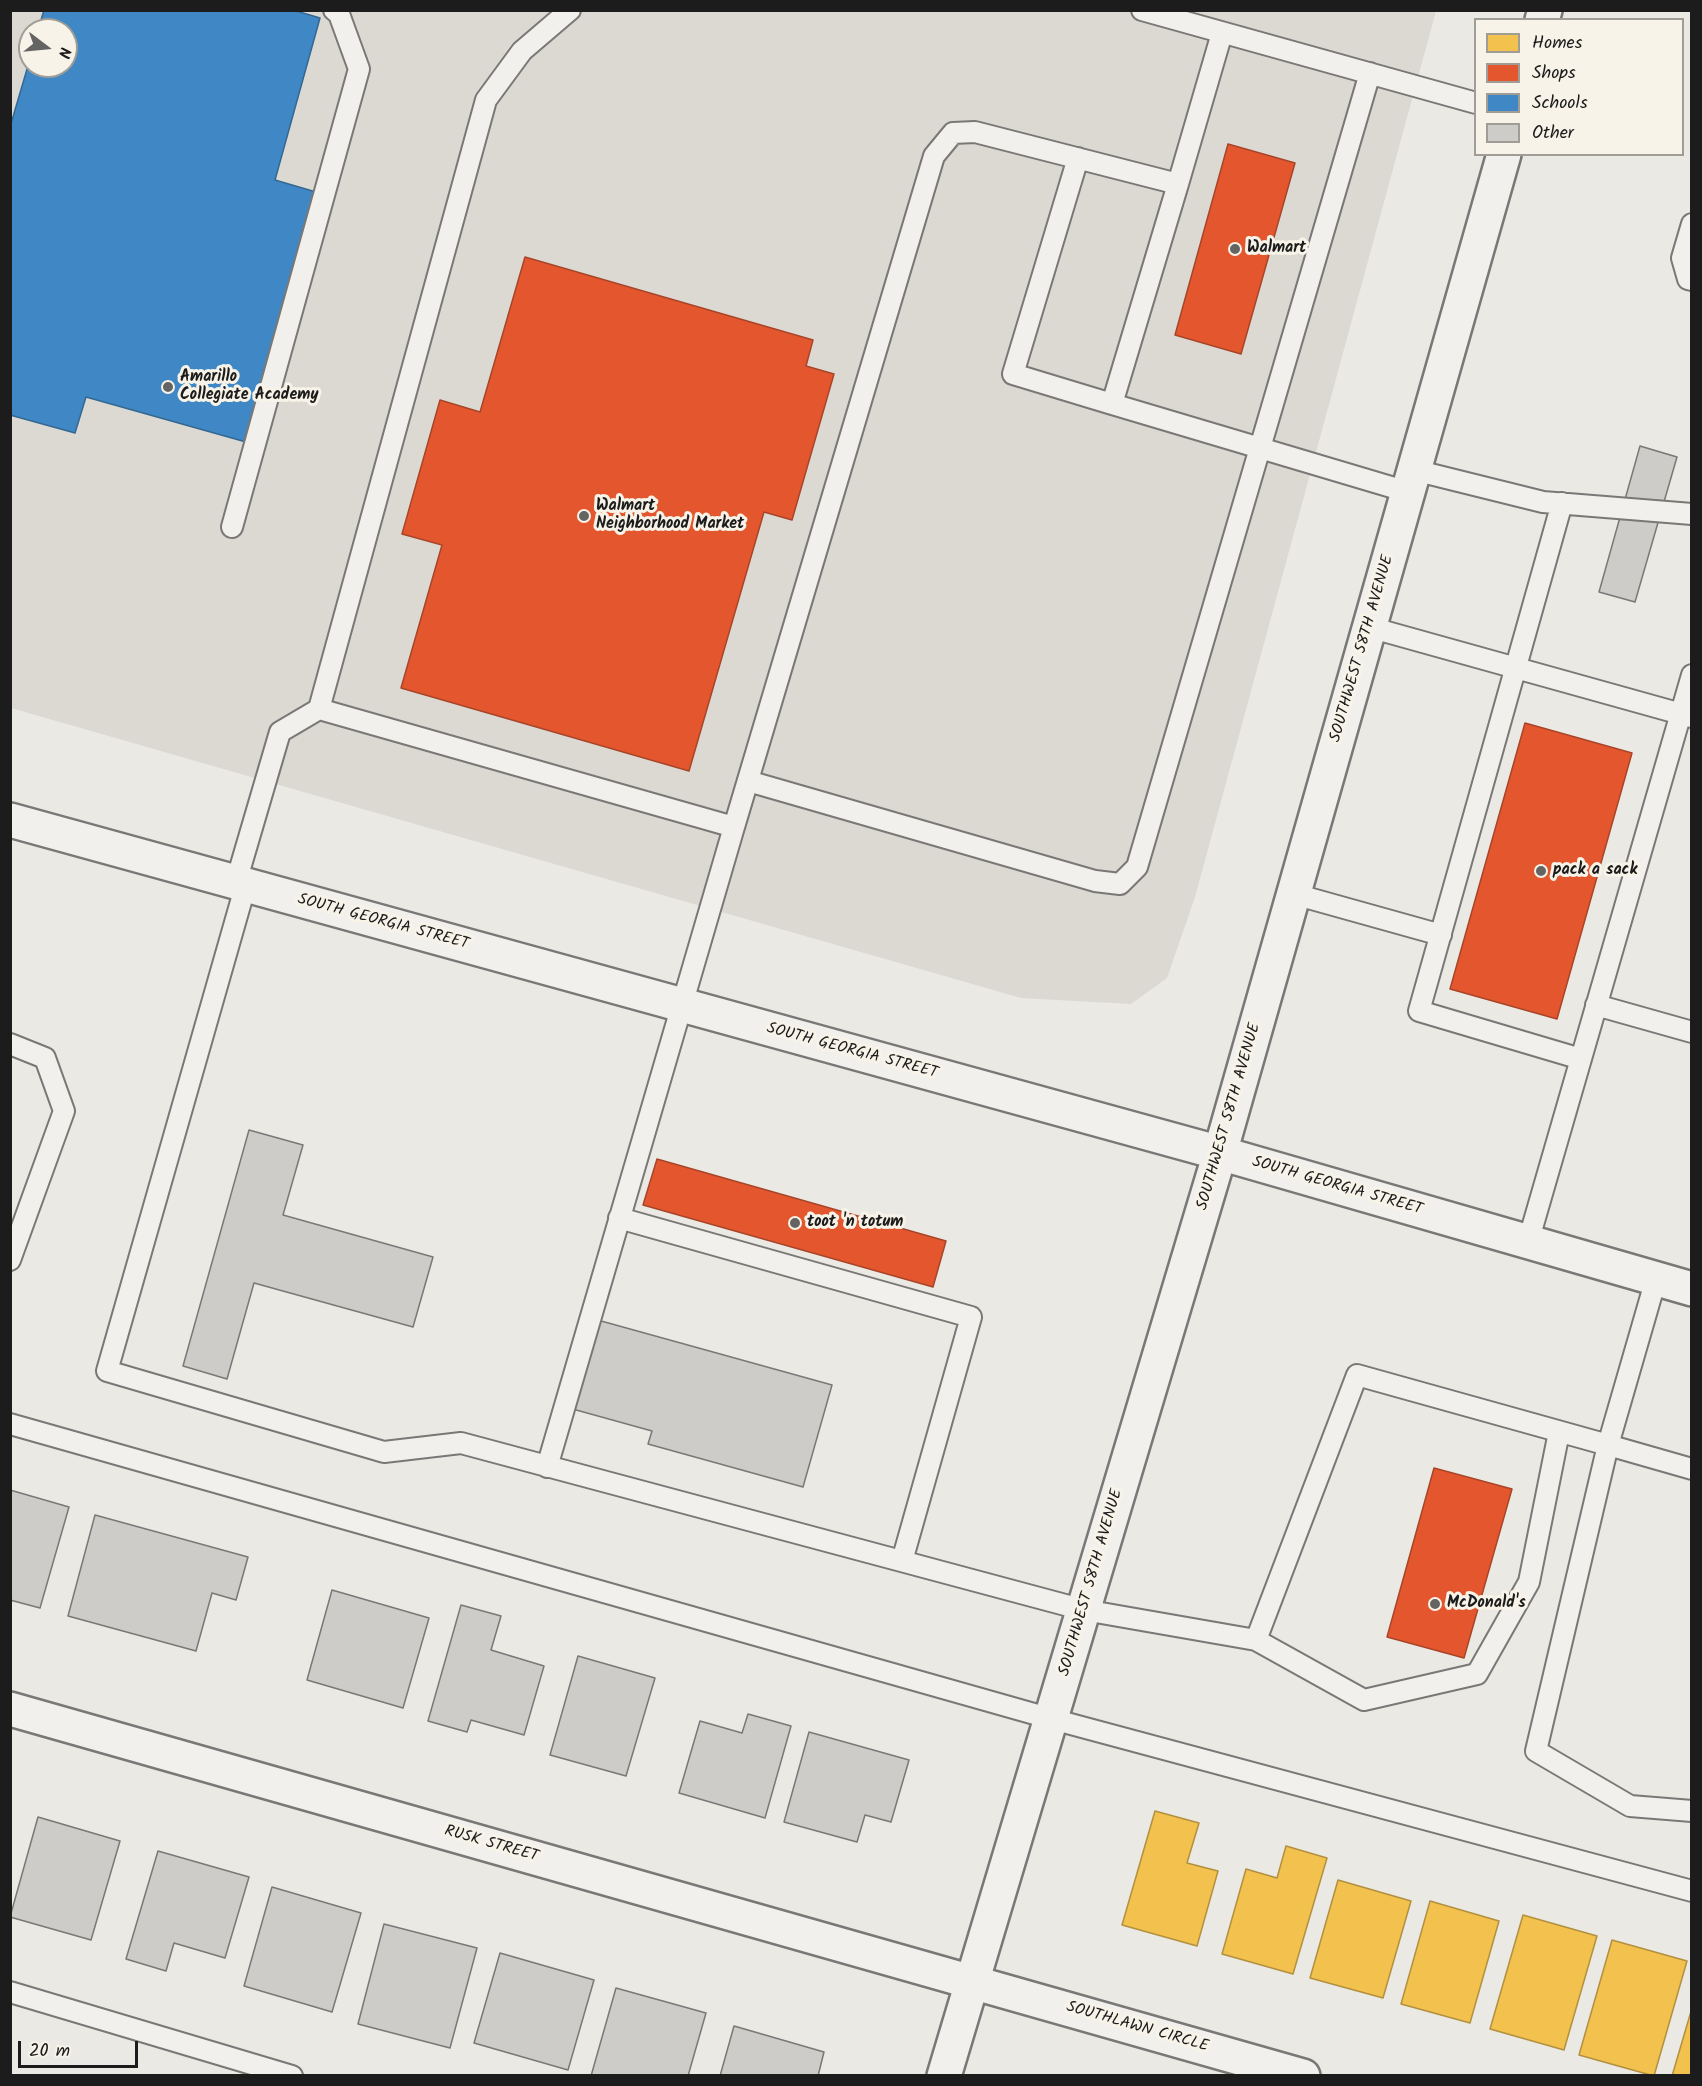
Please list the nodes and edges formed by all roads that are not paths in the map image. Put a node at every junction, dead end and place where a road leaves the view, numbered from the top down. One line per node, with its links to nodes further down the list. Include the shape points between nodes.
1 (334, 10): 17 (lane, via 339,14 359,69)
2 (570, 10): 21 (lane, via 522,51 486,100)
3 (1142, 10): 4 (lane)
4 (1222, 33): 5 (lane); 9 (lane)
5 (1370, 73): 6 (lane); 13 (lane)
6 (1474, 102)
7 (1503, 156): 14 (main road, SOUTHWEST 58TH AVENUE)
8 (1078, 158): 9 (lane); 12 (lane, via 1013,374); 23 (lane, via 975,132 953,133 934,156)
9 (1178, 184): 12 (lane)
10 (1692, 224): 11 (lane, via 1682,258 1688,279)
11 (1692, 280)
12 (1112, 404): 13 (lane)
13 (1260, 448): 14 (lane); 23 (lane, via 1137,867 1120,884 1095,881)
14 (1411, 481): 15 (lane); 18 (main road, SOUTHWEST 58TH AVENUE)
15 (1562, 503): 16 (lane); 19 (lane)
16 (1692, 514)
17 (232, 527)
18 (1369, 627): 19 (lane); 27 (main road, SOUTHWEST 58TH AVENUE)
19 (1517, 669): 22 (lane); 28 (lane)
20 (1692, 675): 22 (lane)
21 (319, 710): 25 (lane); 26 (lane, via 280,732)
22 (1686, 716): 30 (lane)
23 (748, 781): 25 (lane)
24 (10, 820): 26 (main road, SOUTH GEORGIA STREET)
25 (734, 827): 29 (lane)
26 (241, 883): 29 (main road, SOUTH GEORGIA STREET); 43 (lane, via 107,1371 384,1452 461,1443)
27 (1293, 894): 28 (lane); 34 (main road, SOUTHWEST 58TH AVENUE)
28 (1441, 936): 33 (lane, via 1419,1011)
29 (680, 1005): 34 (main road, SOUTH GEORGIA STREET); 35 (lane)
30 (1596, 1005): 31 (lane); 33 (lane)
31 (1692, 1032)
32 (10, 1044): 37 (lane, via 45,1058 64,1110)
33 (1581, 1059): 36 (lane)
34 (1220, 1153): 36 (main road, SOUTH GEORGIA STREET); 46 (main road, SOUTHWEST 58TH AVENUE)
35 (619, 1218): 43 (lane); 45 (lane, via 970,1317)
36 (1527, 1242): 38 (main road, SOUTH GEORGIA STREET)
37 (10, 1260)
38 (1656, 1279): 39 (main road, SOUTH GEORGIA STREET); 42 (lane)
39 (1692, 1289)
40 (10, 1424): 49 (lane)
41 (1559, 1431): 42 (lane); 47 (lane, via 1357,1375); 47 (lane, via 1529,1582 1477,1674 1364,1700)
42 (1608, 1445): 44 (lane); 50 (lane, via 1536,1751 1630,1806)
43 (548, 1467): 45 (lane)
44 (1692, 1469)
45 (902, 1562): 46 (lane)
46 (1084, 1610): 47 (lane); 49 (main road, SOUTHWEST 58TH AVENUE)
47 (1257, 1640)
48 (10, 1709): 52 (main road, RUSK STREET)
49 (1052, 1719): 51 (lane); 52 (main road, SOUTHWEST 58TH AVENUE)
50 (1692, 1811)
51 (1692, 1891)
52 (971, 1981): 55 (main road, SOUTHWEST 58TH AVENUE); 56 (main road, SOUTHLAWN CIRCLE)
53 (10, 1992): 54 (lane)
54 (292, 2076)
55 (944, 2076)
56 (1303, 2076)

